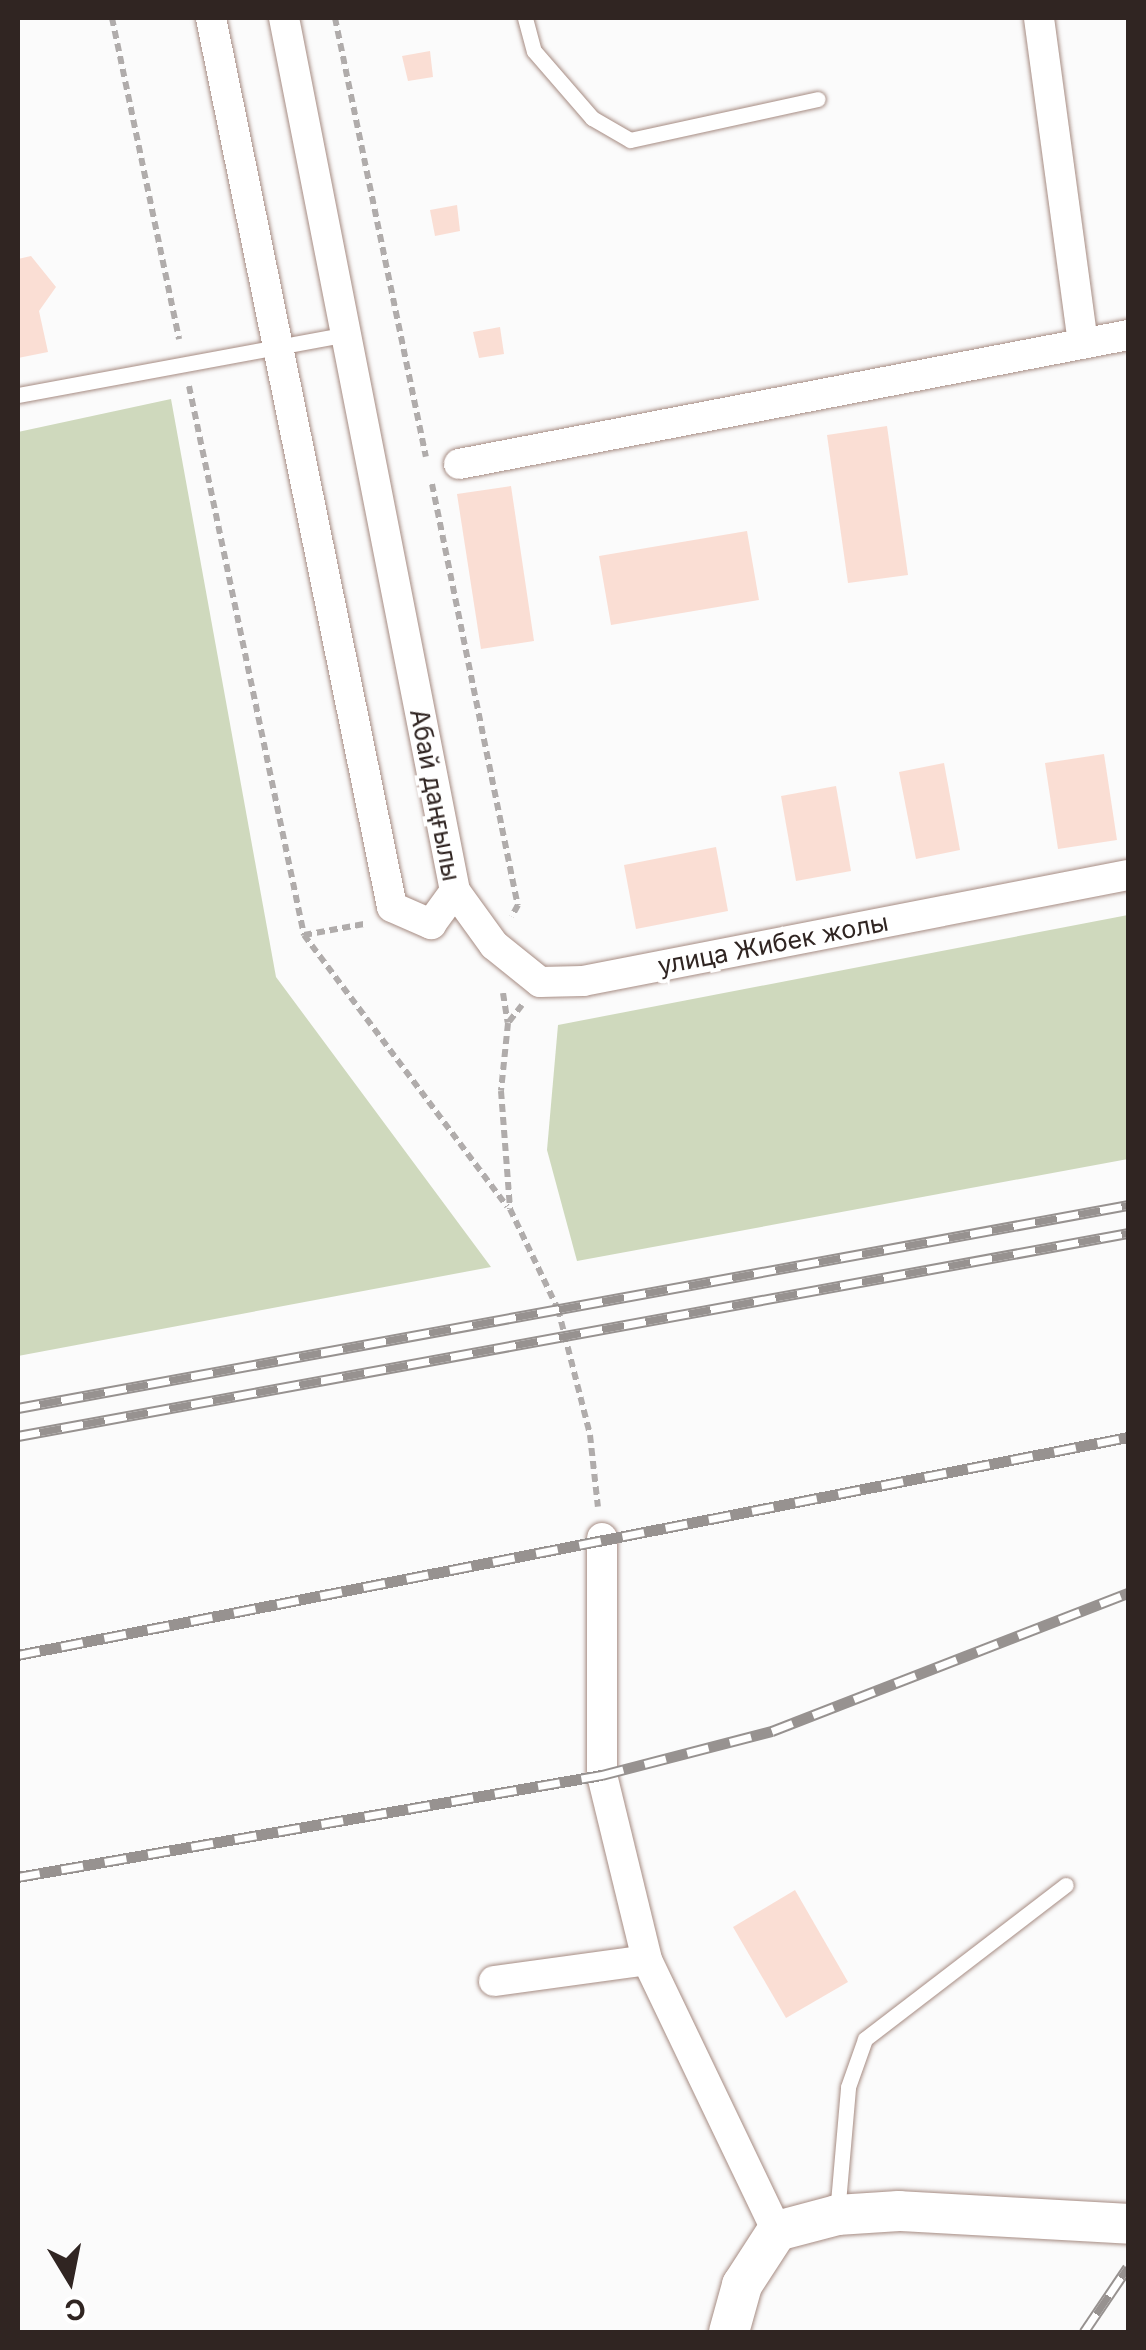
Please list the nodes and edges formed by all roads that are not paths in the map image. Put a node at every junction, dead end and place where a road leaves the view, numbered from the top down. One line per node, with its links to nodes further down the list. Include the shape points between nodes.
1 (211, 18): 9 (street)
2 (284, 18): 6 (street, Абай даңғылы)
3 (525, 18): 5 (lane, via 534,51 580,105 630,140)
4 (1039, 18): 8 (street)
5 (818, 99)
6 (346, 334): 9 (lane); 13 (street, Абай даңғылы)
7 (1128, 335): 8 (street)
8 (1082, 338): 11 (street)
9 (274, 350): 10 (lane); 13 (street, Абай даңғылы, via 392,907 402,917 431,924)
10 (18, 395)
11 (459, 464)
12 (1128, 875): 13 (street, улица Жибек жолы, via 583,982 540,982 494,944)
13 (455, 891)
14 (602, 1538): 16 (street, via 602,1774)
15 (1066, 1885): 18 (lane, via 865,2039 848,2087)
16 (647, 1960): 17 (street); 20 (street)
17 (494, 1980)
18 (837, 2214): 19 (main road); 20 (main road)
19 (1128, 2224)
20 (777, 2231): 21 (main road, via 742,2285)
21 (729, 2332)

